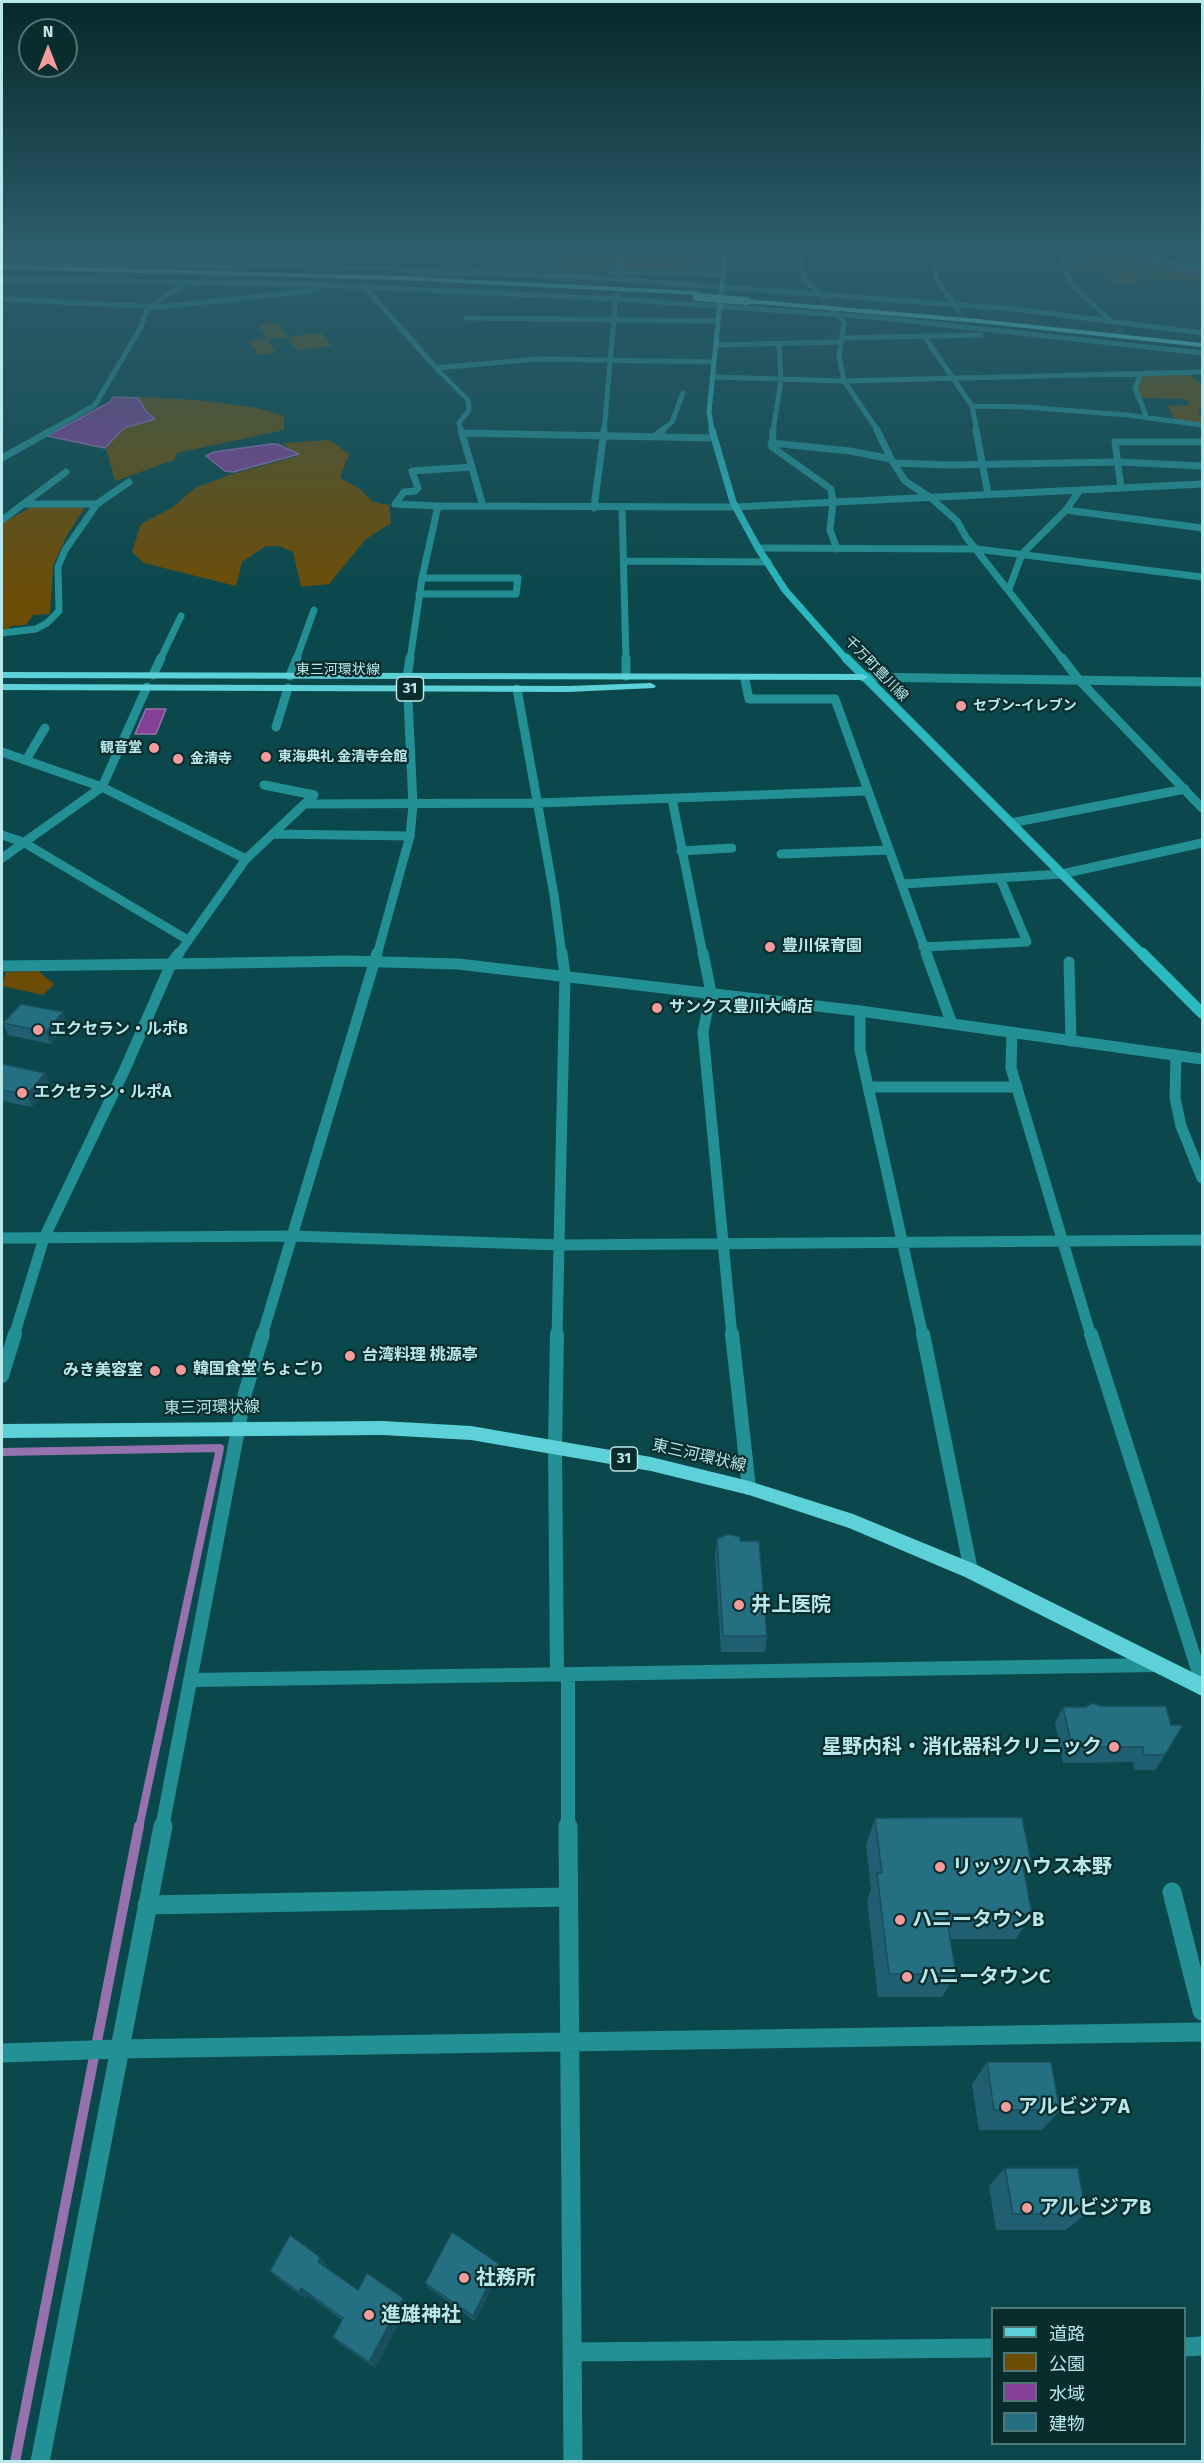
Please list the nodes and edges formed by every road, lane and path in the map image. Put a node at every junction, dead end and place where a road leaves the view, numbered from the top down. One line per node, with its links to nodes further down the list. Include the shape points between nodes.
1 (116, 369): 26 (street, via 95,405)
2 (437, 369): 20 (street, via 468,400 469,410 459,423)
3 (610, 369): 21 (street)
4 (713, 369): 11 (main road, 千万町豊川線)
5 (780, 369): 13 (street)
6 (840, 369): 14 (street)
7 (945, 369): 12 (street)
8 (1189, 372): 9 (street); 10 (street); 15 (street)
9 (1203, 372)
10 (1141, 374): 12 (street); 18 (street, via 1135,388)
11 (712, 377): 13 (street); 23 (main road, 千万町豊川線)
12 (951, 378): 14 (street); 17 (street)
13 (781, 380): 14 (street); 25 (street)
14 (844, 381): 28 (street, via 879,432)
15 (1203, 382)
16 (683, 393): 22 (street, via 672,422)
17 (972, 406): 18 (street); 30 (street)
18 (1147, 418): 19 (street)
19 (1203, 425)
20 (462, 433): 21 (street); 32 (street)
21 (604, 435): 22 (street); 46 (street)
22 (655, 436): 23 (street)
23 (712, 438): 45 (main road, 千万町豊川線)
24 (1203, 442): 29 (street, via 1115,442)
25 (771, 443): 28 (street, via 850,451); 40 (street, via 831,489)
26 (5, 453): 27 (street)
27 (2, 458)
28 (892, 461): 30 (street); 39 (street, via 905,481)
29 (1119, 462): 30 (street); 31 (street); 36 (street)
30 (983, 465): 38 (street)
31 (1203, 466)
32 (472, 467): 43 (street, via 412,471 418,488 415,492 404,492 395,504); 44 (street)
33 (66, 472): 41 (street)
34 (129, 482): 42 (street)
35 (1203, 484): 36 (street)
36 (1121, 488): 37 (street)
37 (1080, 490): 38 (street); 48 (street)
38 (988, 494): 39 (street)
39 (931, 498): 40 (street); 53 (street, via 957,521)
40 (833, 503): 45 (street); 52 (street, via 830,530)
41 (23, 504): 42 (street); 49 (street)
42 (97, 504): 63 (street, via 57,567 59,611 36,629)
43 (438, 506): 44 (street); 58 (street)
44 (483, 506): 46 (street)
45 (735, 507): 47 (street); 51 (main road, 千万町豊川線)
46 (594, 508): 47 (street)
47 (622, 508): 55 (street)
48 (1066, 510): 50 (street); 54 (street)
49 (2, 520)
50 (1203, 528)
51 (758, 548): 52 (street); 56 (main road, 千万町豊川線)
52 (837, 549): 53 (street)
53 (977, 549): 54 (street); 59 (street)
54 (1022, 554): 57 (street); 59 (street)
55 (624, 561): 56 (street); 67 (street)
56 (768, 562): 70 (main road, 千万町豊川線, via 785,590)
57 (1203, 577)
58 (422, 578): 60 (street); 60 (street, via 518,578 516,594)
59 (1009, 589): 72 (street)
60 (419, 594): 68 (street)
61 (314, 610): 66 (street)
62 (181, 616): 65 (street)
63 (2, 633)
64 (2, 675): 65 (main road, 東三河環状線 / 31)
65 (153, 675): 66 (main road, 東三河環状線 / 31)
66 (290, 676): 68 (main road, 東三河環状線 / 31)
67 (626, 676): 68 (main road, 東三河環状線 / 31); 69 (main road, 東三河環状線 / 31)
68 (407, 677): 77 (street)
69 (819, 677): 70 (main road, 東三河環状線 / 31); 71 (main road, 東三河環状線 / 31)
70 (863, 677): 72 (street); 92 (main road, 千万町豊川線)
71 (745, 680): 78 (main road, 東三河環状線 / 31); 86 (street, via 749,699 835,699)
72 (1079, 680): 73 (street); 85 (street)
73 (1203, 682)
74 (2, 687): 75 (main road, 東三河環状線 / 31)
75 (147, 687): 76 (main road, 東三河環状線 / 31); 84 (street)
76 (288, 688): 77 (main road, 東三河環状線 / 31); 79 (street)
77 (407, 688): 78 (main road, 東三河環状線 / 31); 90 (street)
78 (517, 689): 88 (street)
79 (276, 727)
80 (45, 728): 82 (street)
81 (2, 752): 82 (street)
82 (26, 760): 84 (street)
83 (264, 784): 89 (street, via 314,795)
84 (102, 787): 96 (street); 103 (street)
85 (1185, 789): 91 (street); 92 (street)
86 (867, 791): 87 (street); 100 (street)
87 (672, 798): 88 (street); 99 (street)
88 (538, 803): 90 (street); 113 (street)
89 (306, 804): 90 (street); 93 (street)
90 (413, 805): 95 (street)
91 (1203, 808)
92 (1011, 823): 104 (main road, 千万町豊川線)
93 (273, 834): 95 (street); 103 (street)
94 (2, 835): 96 (street)
95 (410, 836): 109 (street)
96 (23, 842): 102 (street); 107 (street)
97 (1203, 843): 104 (street)
98 (732, 848): 99 (street)
99 (681, 850): 114 (street)
100 (890, 850): 101 (street); 106 (street)
101 (781, 854)
102 (2, 858)
103 (246, 859): 107 (street)
104 (1062, 874): 105 (street); 116 (main road, 千万町豊川線)
105 (1000, 878): 106 (street); 108 (street, via 1027,942)
106 (903, 884): 108 (street)
107 (188, 940): 111 (street)
108 (923, 947): 117 (street)
109 (375, 962): 111 (street); 113 (street, via 458,964); 125 (street)
110 (1069, 962): 119 (street)
111 (171, 964): 112 (street); 127 (street, via 126,1069)
112 (2, 966)
113 (565, 975): 114 (street); 132 (street)
114 (711, 992): 115 (street); 131 (street, via 703,1032)
115 (860, 1011): 117 (street); 122 (street, via 860,1050)
116 (1203, 1013)
117 (952, 1024): 118 (street)
118 (1012, 1033): 119 (street); 123 (street, via 1011,1068)
119 (1071, 1041): 120 (street)
120 (1176, 1055): 121 (street); 124 (street, via 1174,1098)
121 (1203, 1059)
122 (869, 1087): 123 (street); 130 (street)
123 (1017, 1087): 129 (street)
124 (1203, 1178)
125 (292, 1236): 127 (street); 132 (street); 134 (street, via 245,1393)
126 (2, 1238): 127 (street)
127 (44, 1238): 133 (street)
128 (1203, 1240): 129 (street)
129 (1060, 1241): 130 (street); 142 (street)
130 (904, 1242): 131 (street); 138 (street)
131 (722, 1244): 132 (street); 137 (street)
132 (560, 1245): 136 (street)
133 (2, 1376)
134 (239, 1429): 135 (main road, 東三河環状線 / 31); 136 (main road, 東三河環状線 / 31, via 394,1428 471,1433); 141 (street)
135 (2, 1431)
136 (555, 1447): 137 (main road, 東三河環状線 / 31, via 651,1464); 140 (street)
137 (749, 1488): 138 (main road, 東三河環状線 / 31, via 853,1522)
138 (972, 1571): 139 (main road, 東三河環状線 / 31)
139 (1158, 1665): 140 (street); 143 (main road, 東三河環状線 / 31)
140 (562, 1674): 141 (street); 145 (street)
141 (192, 1680): 146 (street)
142 (1203, 1682)
143 (1203, 1688)
144 (1172, 1892): 147 (street)
145 (567, 1897): 146 (street); 149 (street)
146 (147, 1905): 150 (street)
147 (1203, 2011)
148 (1203, 2032): 149 (street)
149 (568, 2042): 150 (street); 155 (street)
150 (118, 2049): 151 (street); 156 (street)
151 (2, 2053)
152 (1203, 2346): 153 (street)
153 (1186, 2347)
154 (991, 2348): 155 (street)
155 (573, 2352): 157 (street)
156 (40, 2462)
157 (573, 2462)

